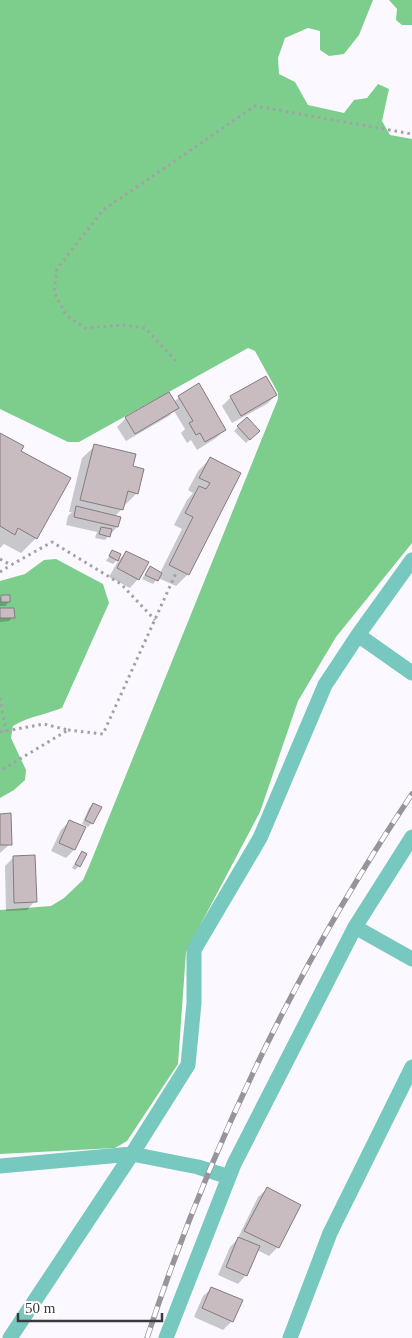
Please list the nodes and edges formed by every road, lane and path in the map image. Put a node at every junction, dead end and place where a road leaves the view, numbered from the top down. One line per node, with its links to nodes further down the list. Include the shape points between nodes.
1 (412, 134): 2 (path, via 255,106 102,210 57,269 54,292 66,315 86,328 124,325 145,328)
2 (176, 360)
3 (0, 559): 5 (path)
4 (412, 560): 9 (street)
5 (11, 565): 6 (path); 8 (path, via 52,542 121,584)
6 (0, 572)
7 (176, 573): 8 (path)
8 (154, 620): 12 (path, via 103,734)
9 (358, 635): 10 (street); 20 (street, via 325,685 260,838 194,950 194,1003 188,1065)
10 (412, 673)
11 (0, 698): 14 (path)
12 (68, 730): 14 (path, via 44,724); 15 (path)
13 (0, 732): 14 (path)
14 (6, 732)
15 (0, 771)
16 (412, 836): 17 (street)
17 (355, 927): 18 (street); 22 (street)
18 (412, 959)
19 (412, 1067): 25 (street, via 330,1232)
20 (132, 1154): 21 (street); 22 (street); 23 (street)
21 (0, 1166)
22 (229, 1176): 24 (street)
23 (10, 1338)
24 (166, 1338)
25 (290, 1338)

